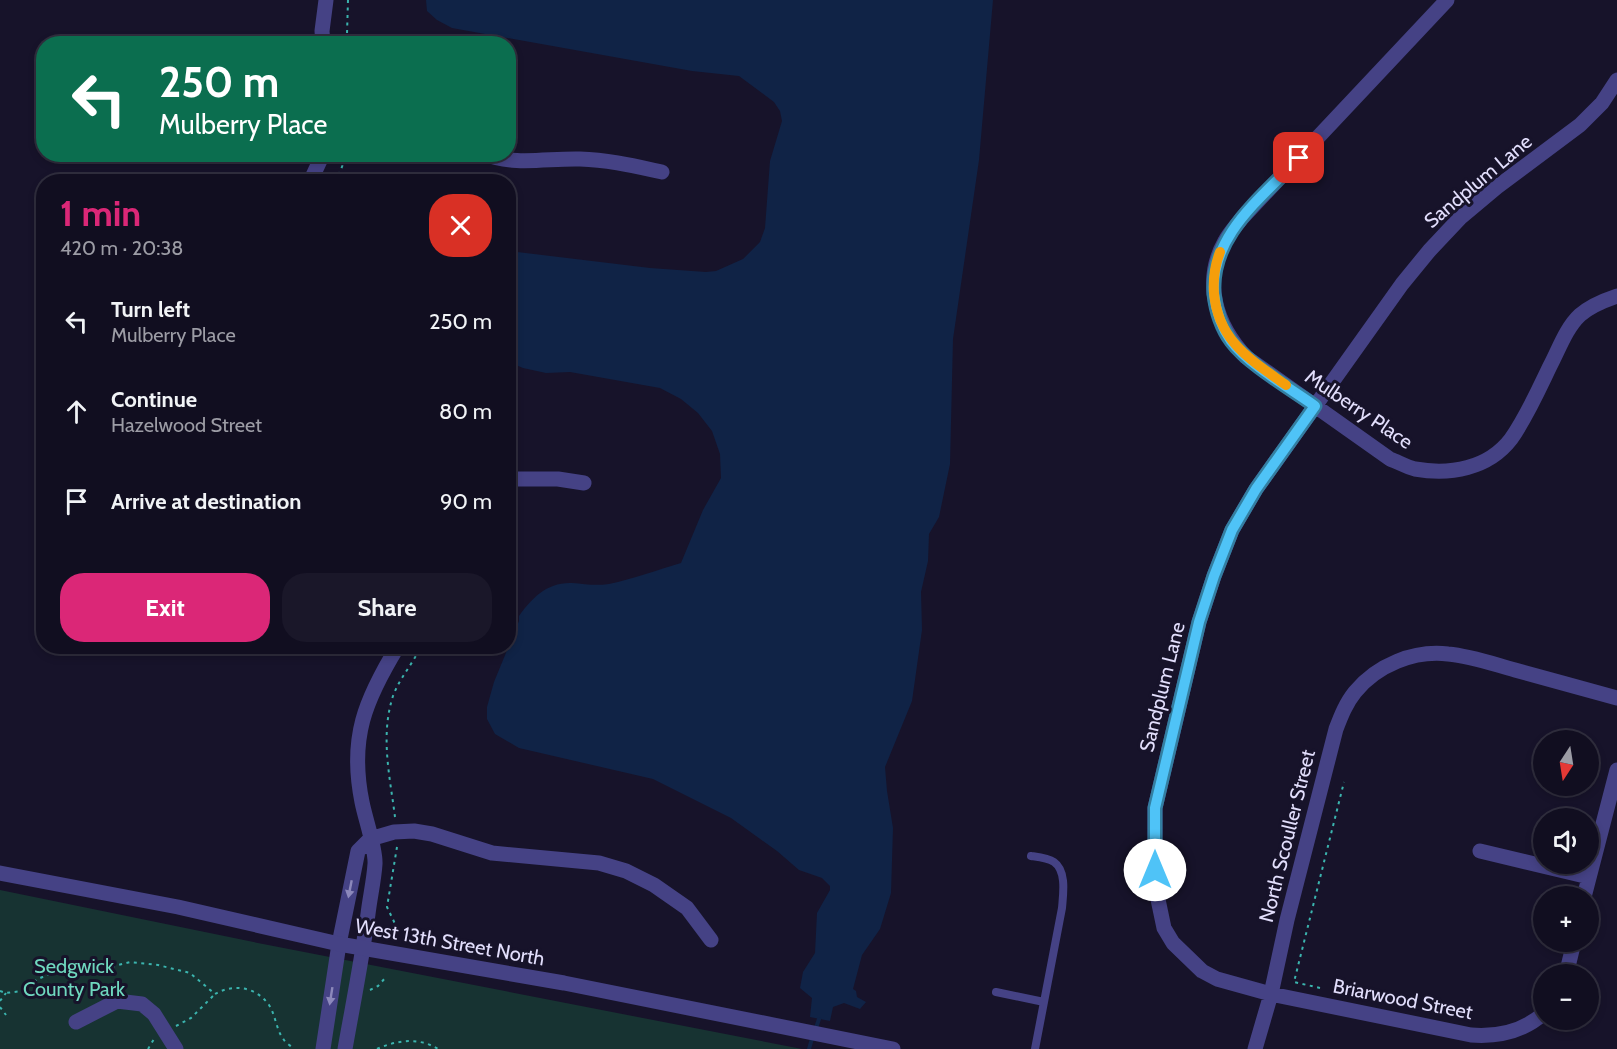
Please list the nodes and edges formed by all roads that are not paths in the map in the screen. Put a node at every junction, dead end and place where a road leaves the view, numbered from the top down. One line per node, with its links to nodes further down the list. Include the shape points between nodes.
1 (326, 0): 3 (street)
2 (1447, 0): 8 (street, Mulberry Place, via 1242,219 1225,241 1217,260 1215,300 1221,324 1232,342 1246,357)
3 (322, 36)
4 (1617, 80): 8 (street, Sandplum Lane, via 1602,103 1580,124 1497,186 1429,251)
5 (516, 161): 6 (street, via 615,161)
6 (662, 172)
7 (1617, 296): 8 (street, Mulberry Place, via 1580,315 1509,440 1492,456 1470,468 1413,469 1390,459)
8 (1315, 406): 24 (street, Sandplum Lane, via 1232,530 1199,622 1155,808 1155,885 1164,927 1173,943 1202,971 1217,979)
9 (516, 479): 10 (street)
10 (584, 483)
11 (393, 654): 14 (street, via 368,702 360,729 358,781)
12 (1617, 698): 24 (street, North Scouller Street, via 1450,654 1411,656 1370,677 1355,692 1336,729)
13 (1617, 770): 18 (street)
14 (370, 839): 20 (street, via 397,831 432,834 492,853 599,863 654,885 687,908); 21 (street, one-way to 21, via 358,852); 22 (street, via 376,861)
15 (1480, 851): 18 (street)
16 (1031, 856): 25 (lane, via 1053,862 1060,870 1063,887)
17 (0, 873): 21 (street, West 13th Street North)
18 (1589, 877): 19 (street)
19 (1587, 886)
20 (711, 940)
21 (339, 944): 22 (street, West 13th Street North); 29 (street, one-way to 29)
22 (363, 948): 30 (street); 31 (street, West 13th Street North, via 564,983)
23 (996, 992): 25 (lane)
24 (1271, 994): 26 (street, Briarwood Street, via 1471,1035 1498,1035); 33 (street, North Scouller Street)
25 (1044, 1002): 32 (lane)
26 (1533, 1020)
27 (76, 1022): 28 (street, via 117,1001 142,1004 154,1014)
28 (176, 1049)
29 (323, 1049)
30 (345, 1049)
31 (893, 1049)
32 (1035, 1049)
33 (1256, 1049)

